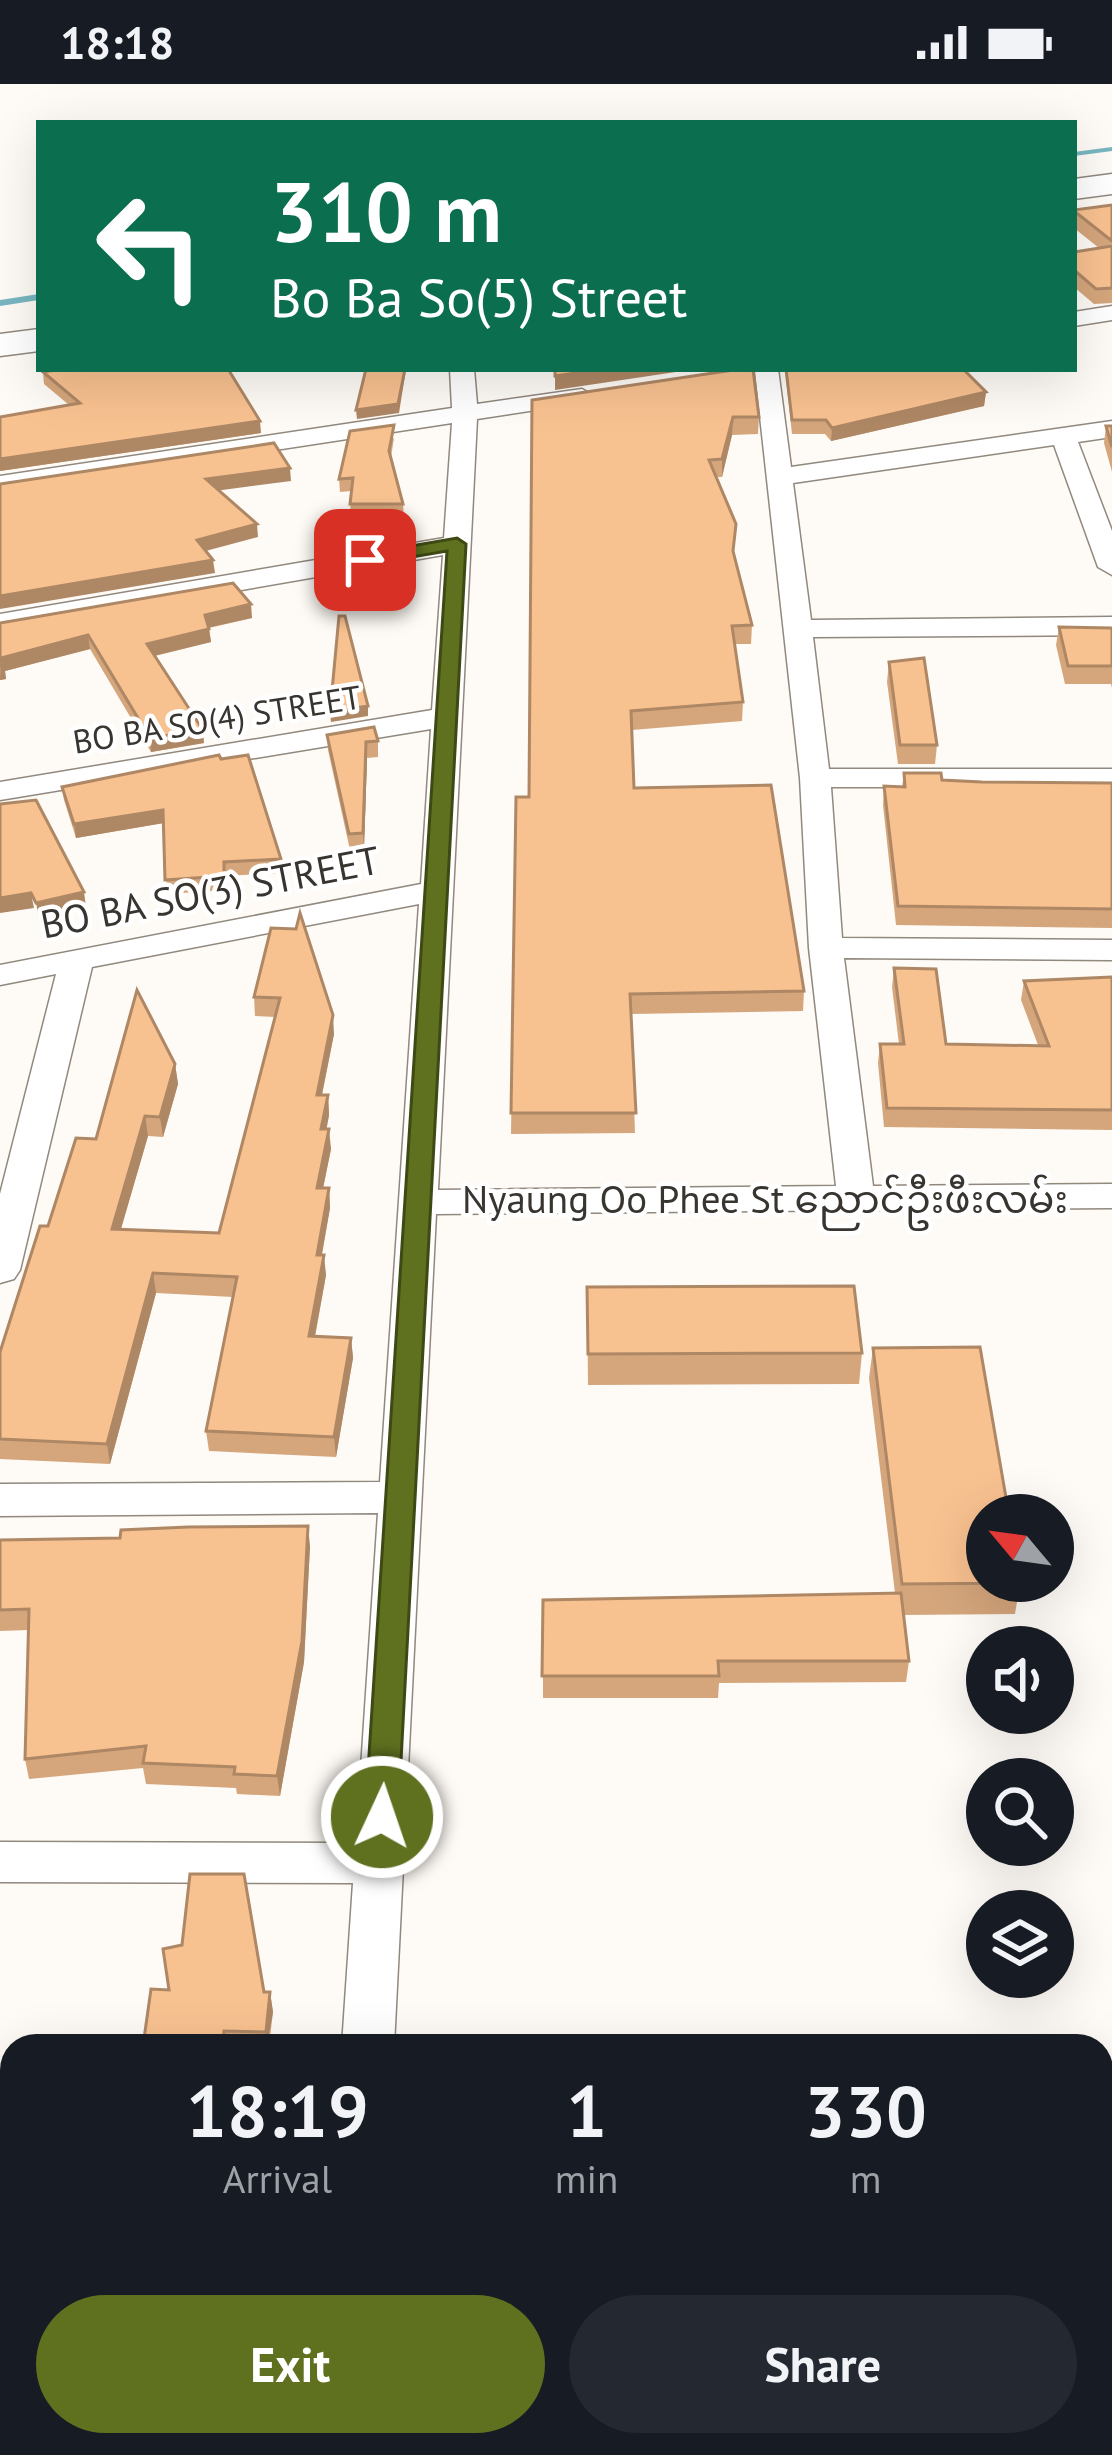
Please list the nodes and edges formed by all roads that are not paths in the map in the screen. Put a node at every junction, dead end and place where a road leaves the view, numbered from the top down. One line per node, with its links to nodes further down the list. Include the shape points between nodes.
1 (1112, 184): 2 (main road)
2 (1077, 189)
3 (1112, 313): 4 (street)
4 (1077, 319)
5 (36, 340): 6 (main road)
6 (0, 345)
7 (462, 372): 10 (street)
8 (763, 372): 13 (street)
9 (604, 393): 10 (street)
10 (464, 412): 14 (street); 15 (street)
11 (1112, 429): 12 (street)
12 (1064, 438): 13 (street); 16 (street)
13 (779, 477): 19 (street)
14 (0, 484)
15 (457, 544): 17 (street); 20 (street)
16 (1112, 567)
17 (0, 623)
18 (1112, 626): 19 (street)
19 (797, 629): 21 (street)
20 (447, 717): 23 (street, BO BA SO(4) STREET); 24 (street)
21 (814, 778): 22 (street); 25 (street)
22 (1112, 778)
23 (0, 791)
24 (436, 892): 27 (street, BO BA SO(3) STREET); 31 (street)
25 (826, 948): 26 (street); 30 (street)
26 (1112, 950)
27 (77, 960): 28 (street, BO BA SO(3) STREET); 32 (street)
28 (0, 975)
29 (1112, 1196): 30 (street, Nyaung Oo Phee St ညောင်ဦးဖီးလမ်း)
30 (856, 1198): 31 (street, Nyaung Oo Phee St ညောင်ဦးဖီးလမ်း)
31 (418, 1202): 34 (street)
32 (5, 1229): 33 (street)
33 (0, 1270)
34 (401, 1497): 35 (street); 37 (street)
35 (0, 1501)
36 (0, 1862): 37 (street)
37 (379, 1863): 38 (street)
38 (369, 2034)

